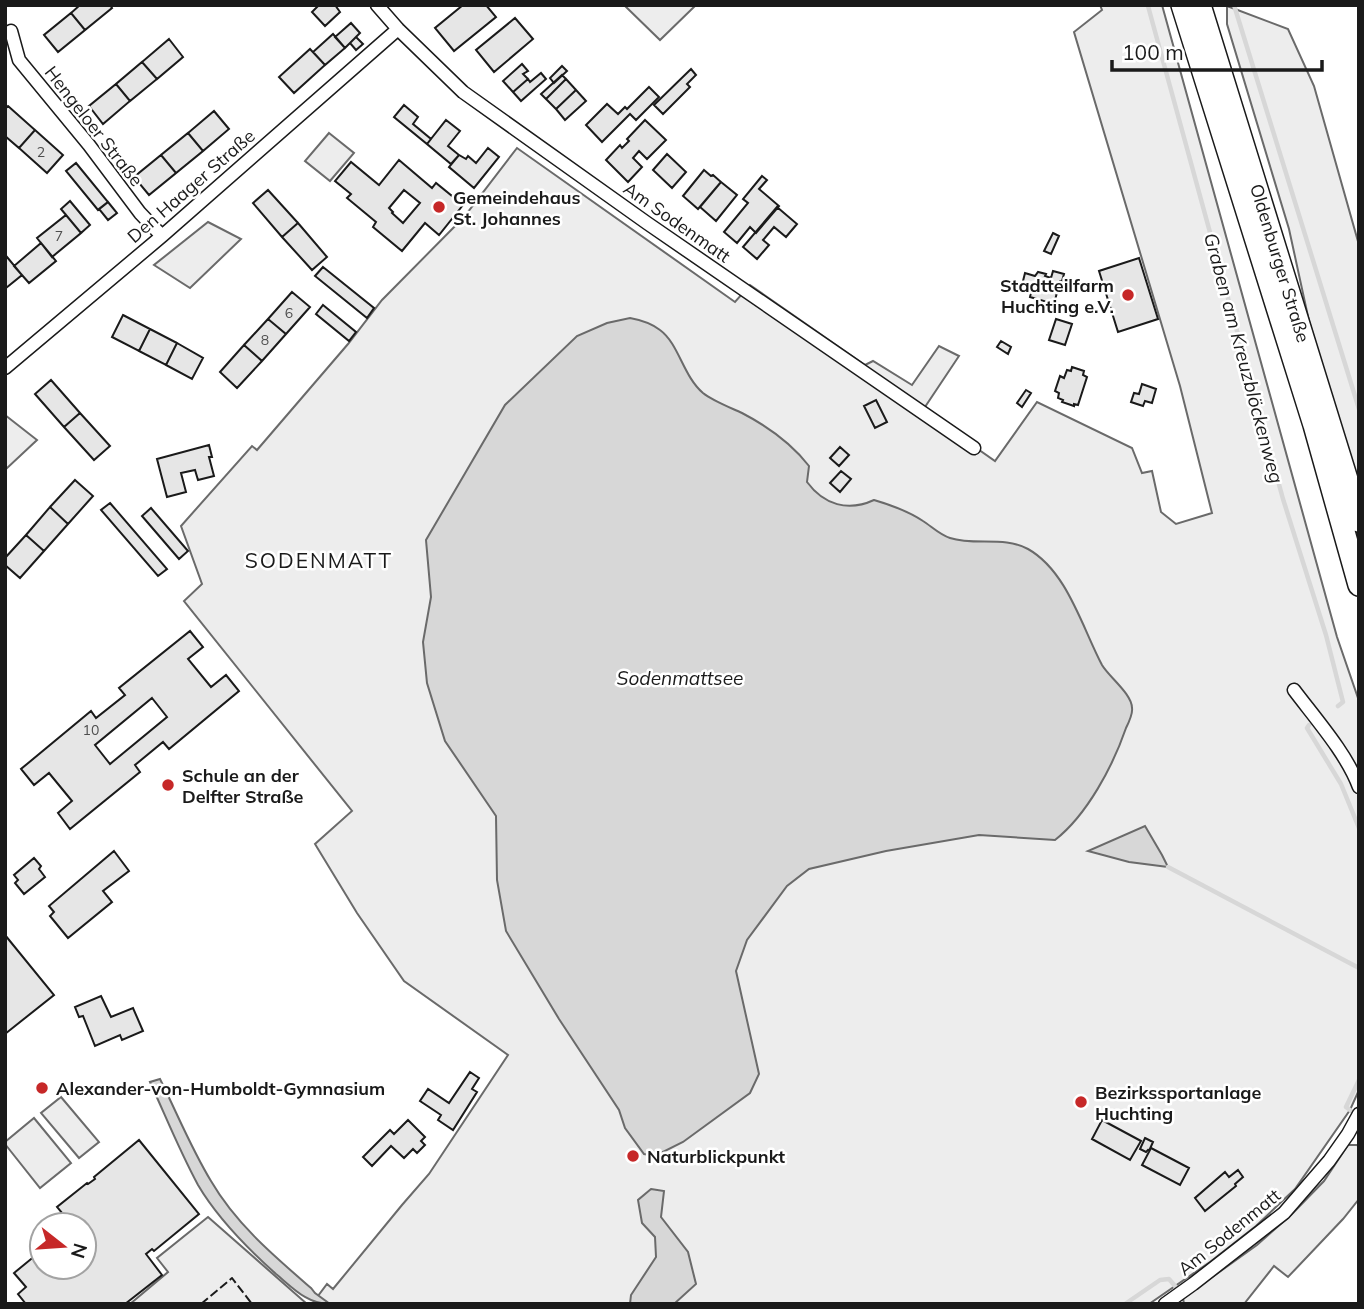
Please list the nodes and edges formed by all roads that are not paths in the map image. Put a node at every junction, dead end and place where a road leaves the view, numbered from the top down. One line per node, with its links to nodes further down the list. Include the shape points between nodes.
1 (377, 5): 5 (street, Am Sodenmatt)
2 (1182, 5): 12 (highway, Oldenburger Straße)
3 (1200, 5): 7 (highway, Oldenburger Straße)
4 (1216, 5): 7 (highway)
5 (398, 29): 8 (street, Den Haager Straße); 10 (street, Am Sodenmatt, via 463,92)
6 (11, 32): 8 (street, Hengeloer Straße, via 19,60)
7 (1214, 48): 11 (highway, Oldenburger Straße)
8 (162, 236): 9 (street, Den Haager Straße)
9 (5, 368)
10 (974, 448)
11 (1359, 521)
12 (1359, 584)
13 (1294, 690): 14 (street)
14 (1359, 787)
15 (1357, 1117): 16 (street, Am Sodenmatt, via 1329,1161 1284,1213)
16 (1165, 1304)

